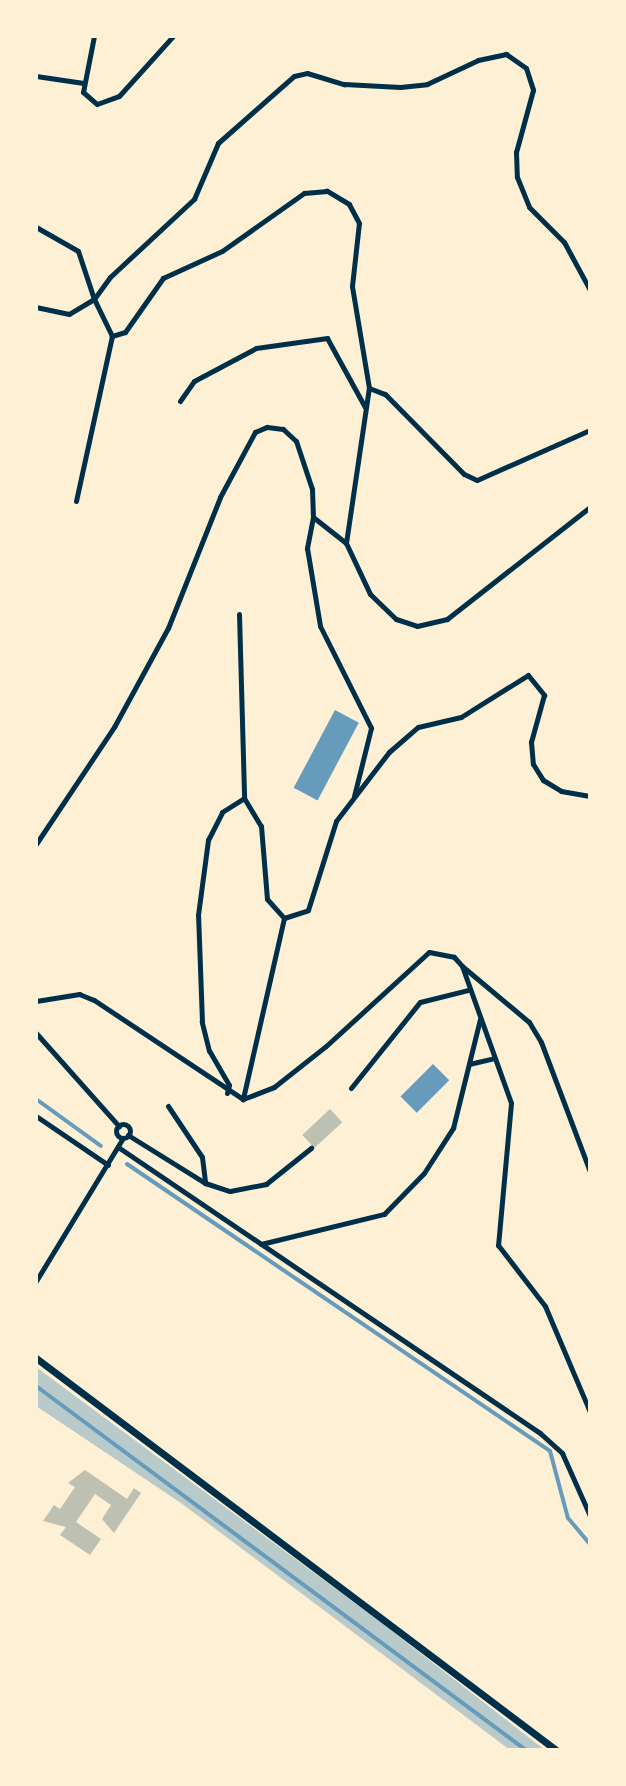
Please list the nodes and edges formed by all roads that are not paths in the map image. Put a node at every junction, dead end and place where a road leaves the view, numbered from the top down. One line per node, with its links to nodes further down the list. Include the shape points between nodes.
1 (94, 36): 4 (street)
2 (173, 36): 4 (street, via 108,102 88,100)
3 (36, 76): 4 (street)
4 (83, 83)
5 (36, 227): 7 (street, via 78,251)
6 (590, 290): 7 (street, via 564,242 529,207 517,177 516,152 533,90 526,68 506,54 478,60 427,84 400,87 358,86 307,73 294,76 218,143 194,199 110,277)
7 (94, 299): 8 (street, via 69,314); 9 (street)
8 (36, 307)
9 (112, 336): 10 (street, via 125,332 163,278 222,251 304,193 327,191 349,204 359,223 352,286); 14 (street)
10 (369, 388): 12 (street); 13 (street, via 385,394 464,474 477,480)
11 (180, 401): 12 (street, via 194,381 256,348 327,338)
12 (365, 408): 17 (street)
13 (590, 430)
14 (76, 501)
15 (590, 507): 17 (street, via 447,619 417,626 396,619 370,594)
16 (313, 517): 17 (street); 21 (street, via 307,548 320,626 371,728); 22 (street, via 312,489 296,441 283,429 255,432 220,497 168,628 114,727)
17 (346, 543)
18 (239, 614): 20 (street)
19 (590, 796): 21 (street, via 561,791 543,780 533,764 531,742 544,695 528,675 461,717 418,727 389,752)
20 (244, 798): 23 (street, via 261,826 267,899); 32 (street, via 222,812 208,840 198,915 202,1022 209,1051 229,1085)
21 (354, 799): 23 (street, via 336,821 308,910)
22 (36, 844)
23 (284, 918): 33 (street)
24 (462, 966): 25 (street); 33 (street, via 454,957 429,952 326,1046 274,1087); 41 (street, via 535,1032)
25 (468, 990): 27 (street); 31 (street, via 420,1002)
26 (36, 1001): 32 (street, via 79,994 94,1000)
27 (480, 1019): 29 (street); 30 (street)
28 (36, 1033): 36 (street)
29 (494, 1058): 30 (street); 46 (street, via 512,1111 498,1245 545,1306)
30 (469, 1064): 43 (street, via 453,1128 424,1173 384,1214)
31 (351, 1088)
32 (227, 1093): 33 (street)
33 (243, 1099)
34 (168, 1106): 42 (street, via 202,1157)
35 (36, 1116): 40 (street)
36 (119, 1126): 37 (street, via 117,1134); 37 (street, via 128,1127)
37 (126, 1137): 38 (street); 42 (street)
38 (118, 1147): 40 (street); 43 (street)
39 (311, 1148): 42 (street, via 266,1184 230,1191)
40 (108, 1165): 44 (street)
41 (590, 1172)
42 (205, 1183)
43 (260, 1244): 47 (street, via 551,1442 562,1453)
44 (36, 1281)
45 (36, 1358): 48 (street)
46 (590, 1412)
47 (590, 1516)
48 (556, 1750)

